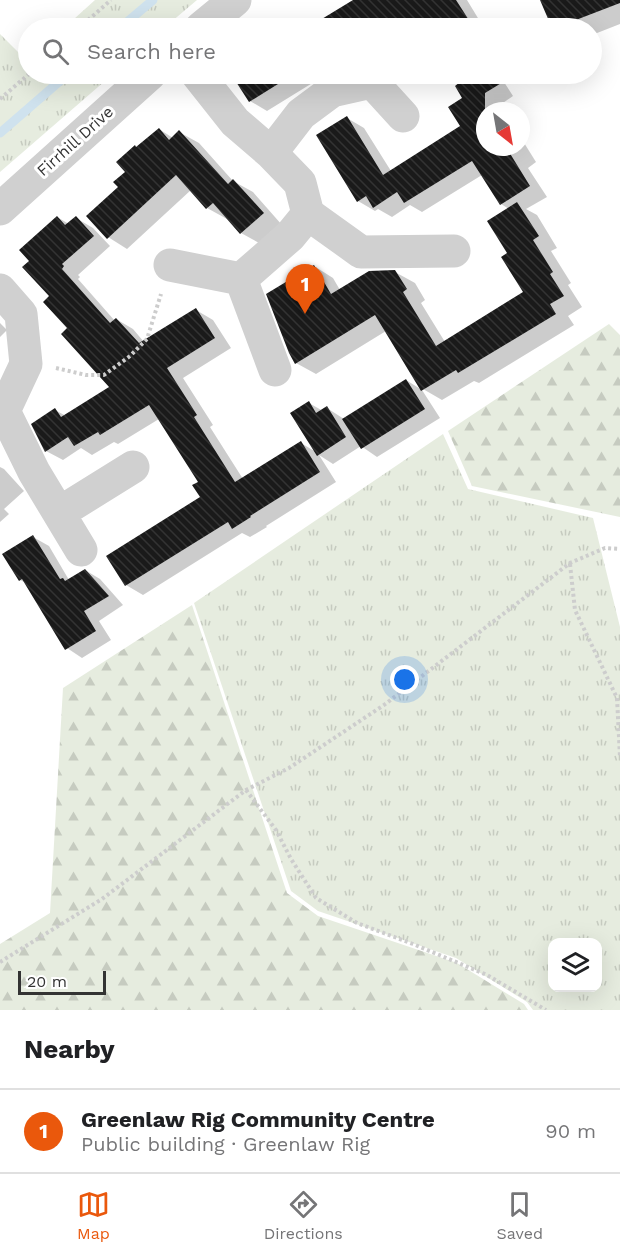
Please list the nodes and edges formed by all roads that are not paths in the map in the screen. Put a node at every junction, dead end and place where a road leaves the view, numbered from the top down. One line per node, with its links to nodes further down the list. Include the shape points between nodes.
1 (235, 0): 2 (street)
2 (213, 18)
3 (139, 84): 9 (street, Firrhill Drive)
4 (205, 84): 8 (street, via 235,122)
5 (360, 84): 8 (street, via 332,91 301,114)
6 (375, 84): 7 (street)
7 (403, 116)
8 (271, 153): 10 (street, via 300,183)
9 (0, 209)
10 (308, 214): 11 (street, via 361,252); 13 (street, via 290,236)
11 (454, 251)
12 (170, 265): 13 (street)
13 (241, 279): 15 (street)
14 (0, 290): 16 (street, via 21,314 26,364)
15 (275, 370)
16 (2, 411): 18 (street)
17 (133, 467): 18 (street)
18 (59, 513): 19 (street)
19 (81, 549)

